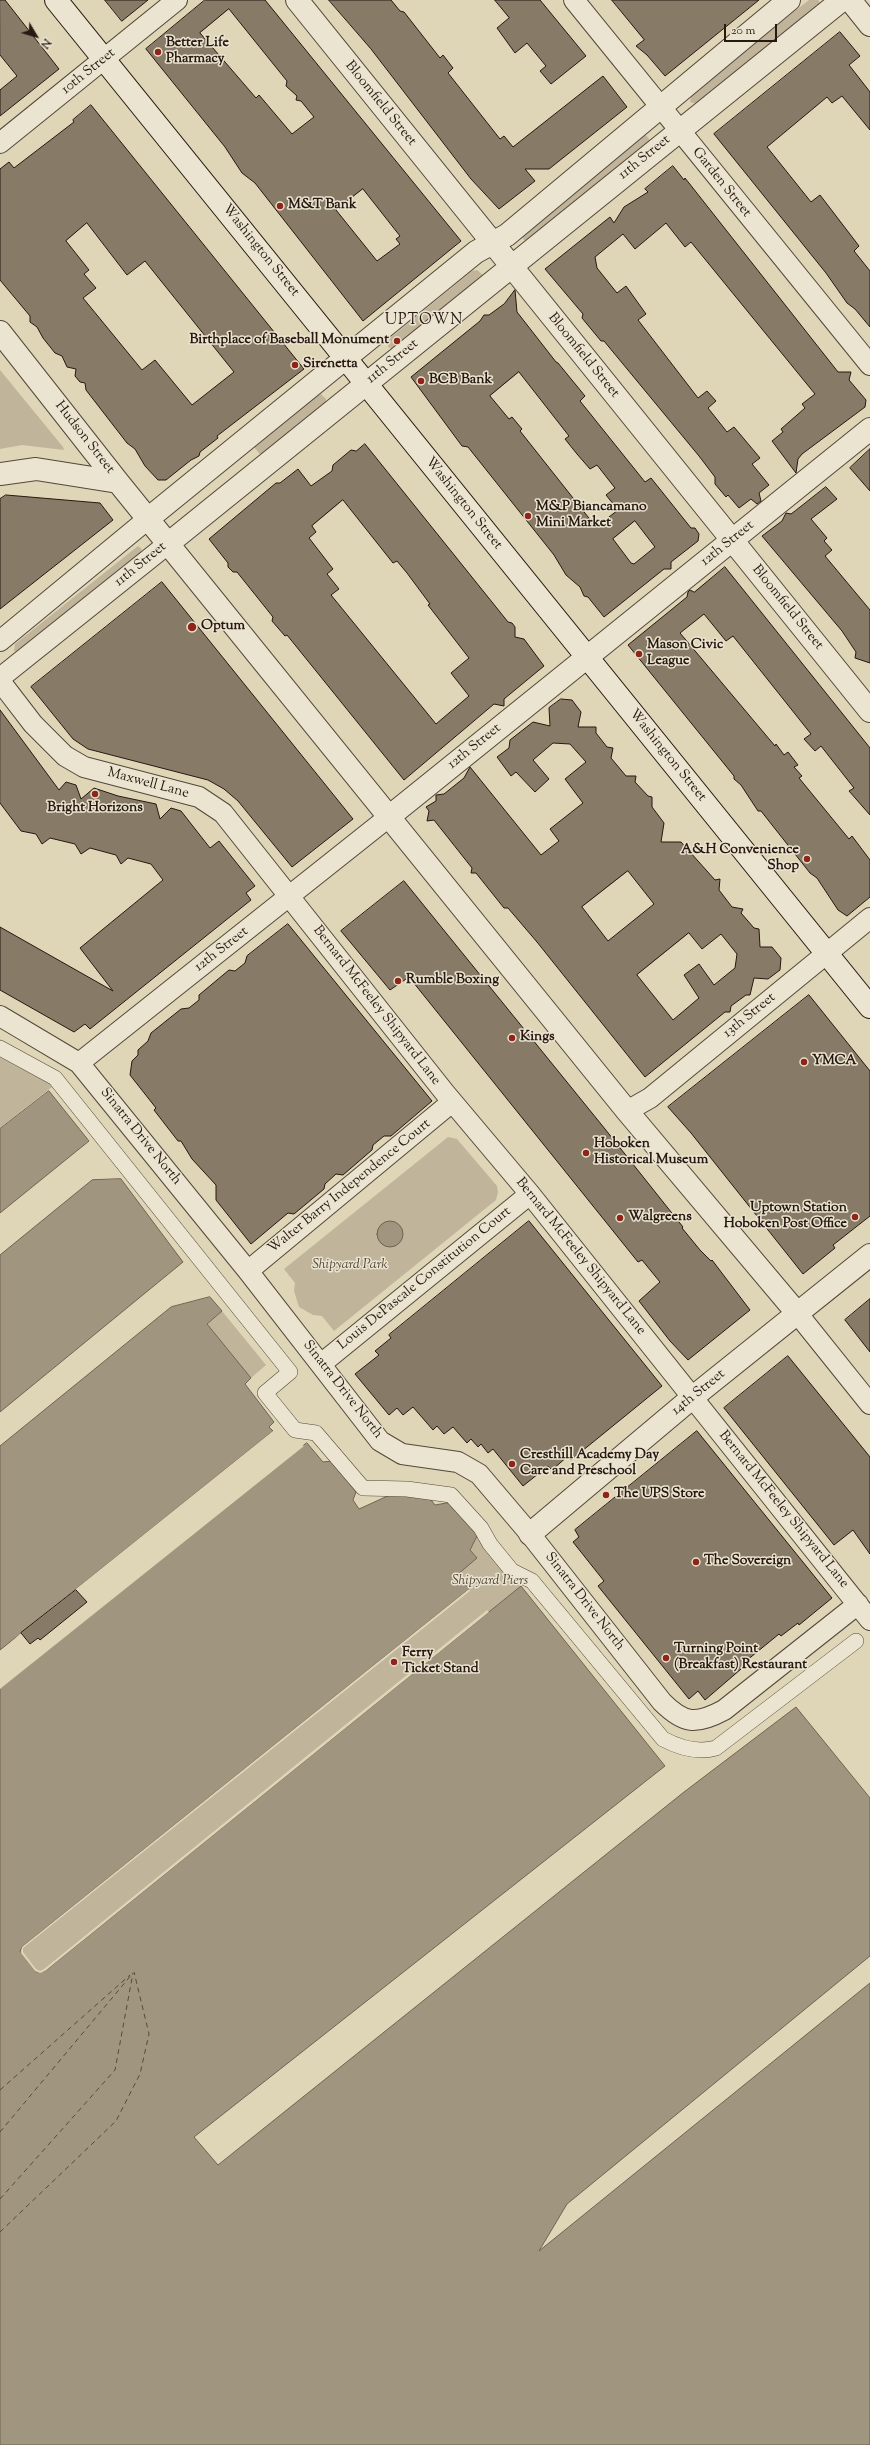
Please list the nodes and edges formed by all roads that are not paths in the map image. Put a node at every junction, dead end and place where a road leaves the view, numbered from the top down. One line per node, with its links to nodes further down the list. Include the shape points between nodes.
1 (56, 0): 9 (street, Washington Street)
2 (177, 0): 9 (street, 10th Street)
3 (297, 0): 13 (street, Bloomfield Street)
4 (574, 0): 10 (street, Garden Street)
5 (789, 0): 10 (street, 11th Street)
6 (842, 0): 11 (street, 11th Street)
7 (850, 0): 8 (street)
8 (870, 25)
9 (104, 59): 12 (street, 10th Street); 16 (street, Washington Street)
10 (661, 108): 11 (street, Garden Street); 13 (street, 11th Street, via 507,235)
11 (679, 131): 14 (street, 11th Street); 17 (street, Garden Street)
12 (0, 142)
13 (492, 243): 14 (street, Bloomfield Street); 16 (street, 11th Street, via 476,252)
14 (510, 267): 18 (street, 11th Street); 23 (street, Bloomfield Street)
15 (0, 332): 21 (street, Hudson Street)
16 (347, 359): 18 (street, Washington Street); 22 (street, 11th Street)
17 (870, 365)
18 (366, 384): 24 (street, 11th Street); 26 (street, Washington Street)
19 (870, 429): 23 (street, 12th Street)
20 (0, 474): 21 (street, via 36,468)
21 (118, 482): 22 (street, Hudson Street)
22 (149, 518): 24 (street, Hudson Street); 25 (street, 11th Street)
23 (733, 540): 26 (street, 12th Street); 28 (street, Bloomfield Street)
24 (169, 543): 27 (street, 11th Street); 29 (street, Hudson Street)
25 (0, 641)
26 (587, 657): 29 (street, 12th Street); 32 (street, Washington Street)
27 (0, 680): 30 (street, Maxwell Lane, via 34,724 65,756 84,767 199,797 223,813)
28 (870, 711)
29 (390, 816): 30 (street, 12th Street); 38 (street, Hudson Street)
30 (290, 896): 36 (street, 12th Street); 37 (street, Bernard McFeeley Shipyard Lane)
31 (870, 918): 32 (street, 13th Street)
32 (827, 953): 33 (street, Washington Street); 38 (street, 13th Street, via 650,1098)
33 (870, 1007)
34 (0, 1016): 36 (street, Sinatra Drive North)
35 (0, 1048): 49 (street, via 55,1078 290,1372 265,1393 295,1430 316,1433 364,1488 444,1493 456,1499 486,1534 490,1544 512,1571 532,1581 663,1739 688,1748 716,1748)
36 (79, 1063): 41 (street, Sinatra Drive North)
37 (452, 1102): 39 (street, Bernard McFeeley Shipyard Lane); 41 (street, Walter Barry Independence Court)
38 (627, 1111): 42 (street, Hudson Street)
39 (530, 1194): 43 (street, Louis DePascale Constitution Court); 44 (street, Bernard McFeeley Shipyard Lane)
40 (870, 1255): 42 (street, 14th Street)
41 (248, 1271): 43 (street, Sinatra Drive North)
42 (797, 1313): 44 (street, 14th Street); 45 (street)
43 (321, 1364): 46 (street, Sinatra Drive North, via 380,1441 402,1454 458,1462 474,1469)
44 (693, 1397): 46 (street, 14th Street); 47 (street, Bernard McFeeley Shipyard Lane)
45 (870, 1404)
46 (530, 1534): 47 (street, Sinatra Drive North, via 662,1702 675,1714 692,1720 709,1718 724,1710)
47 (858, 1604): 48 (street, Bernard McFeeley Shipyard Lane)
48 (870, 1620)
49 (856, 1641)

